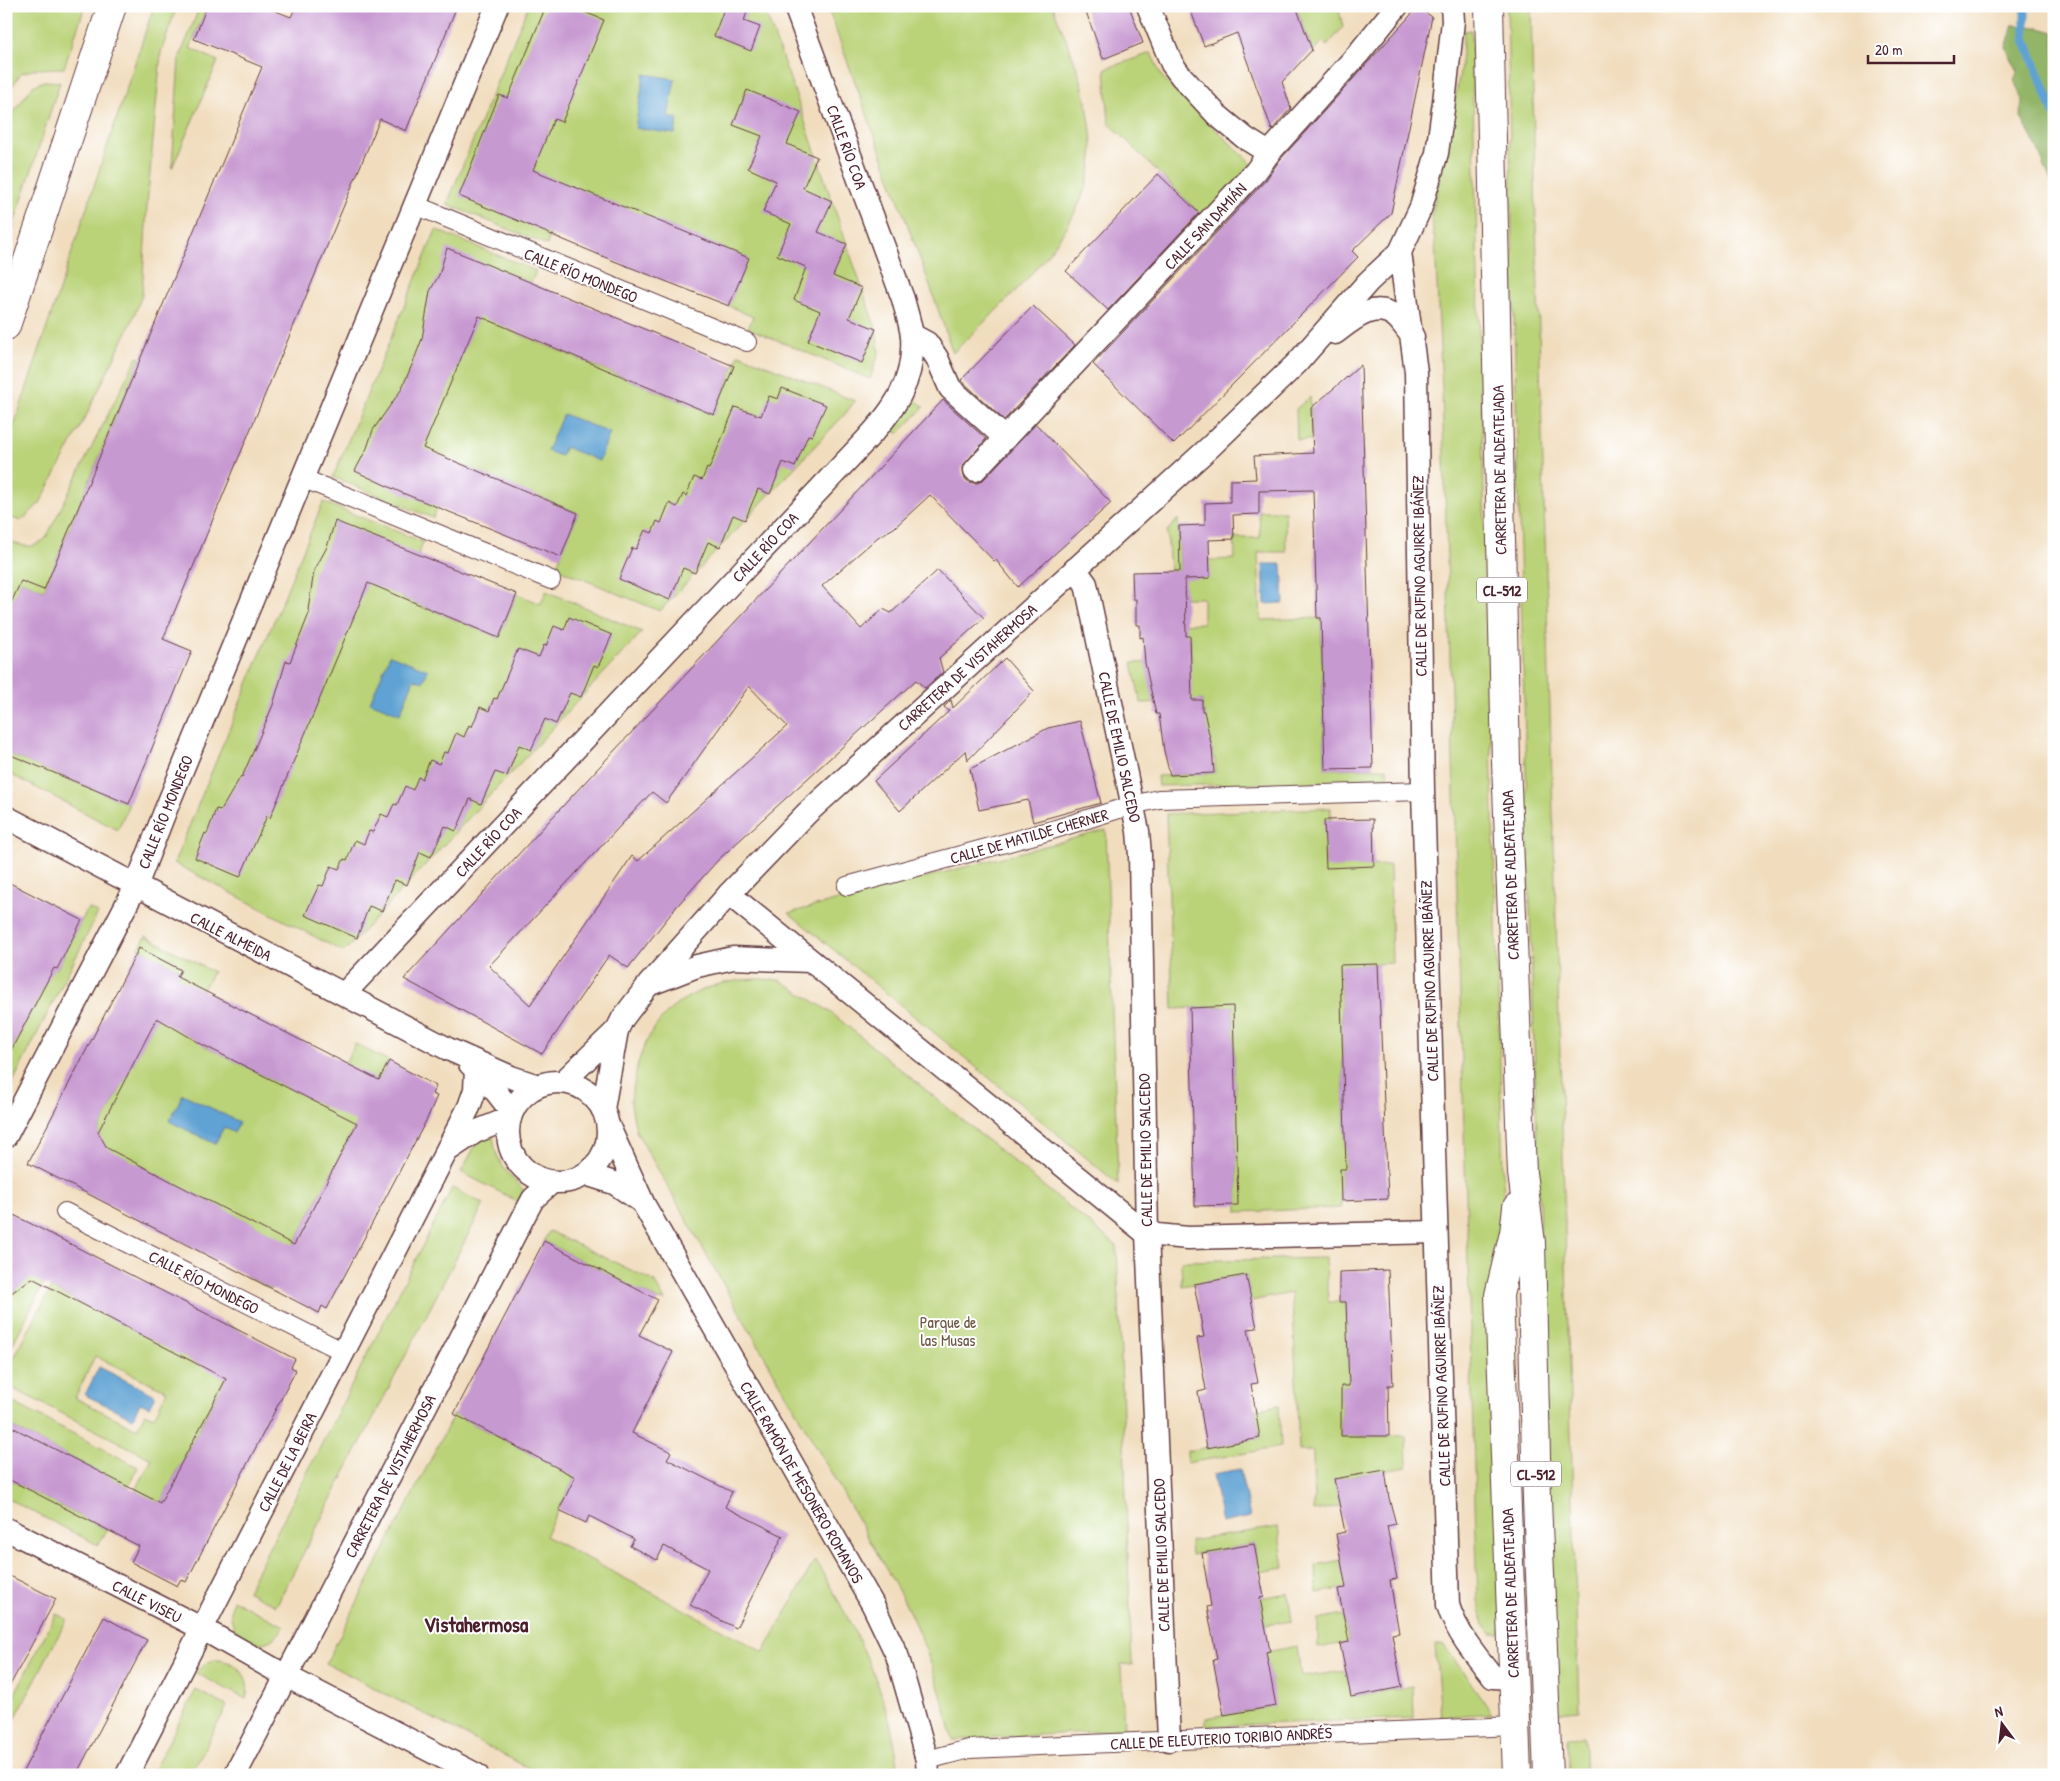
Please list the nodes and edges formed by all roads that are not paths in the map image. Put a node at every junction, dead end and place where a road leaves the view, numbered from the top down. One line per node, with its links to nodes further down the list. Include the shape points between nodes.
1 (112, 6): 11 (main road)
2 (497, 6): 9 (street, CALLE RÍO MONDEGO)
3 (795, 6): 12 (street, CALLE RÍO COA, via 884,245)
4 (1148, 6): 8 (street, via 1172,64 1181,76 1217,115)
5 (1396, 6): 8 (street, CALLE SAN DAMIÁN, via 1358,54)
6 (1452, 6): 10 (street, CARRETERA DE VISTAHERMOSA, via 1453,21 1436,153 1421,207)
7 (1489, 6): 39 (main road, CARRETERA DE ALDEATEJADA / CL-512, via 1506,762)
8 (1269, 153): 16 (street, CALLE SAN DAMIÁN, via 1256,171)
9 (416, 205): 14 (street, CALLE RÍO MONDEGO); 18 (street, CALLE RÍO MONDEGO)
10 (1400, 252): 13 (street, CALLE DE RUFINO AGUIRRE IBÁÑEZ); 15 (street, CARRETERA DE VISTAHERMOSA, via 1368,282)
11 (6, 326)
12 (912, 335): 16 (street, via 927,343 950,388); 29 (street, CALLE RÍO COA, via 912,360 905,383 894,408 880,425)
13 (1413, 338): 15 (street, CARRETERA DE VISTAHERMOSA, via 1394,315 1378,310 1362,313); 21 (street, CALLE DE RUFINO AGUIRRE IBÁÑEZ)
14 (747, 342)
15 (1297, 363): 19 (street, CARRETERA DE VISTAHERMOSA)
16 (1005, 438): 17 (street, CALLE SAN DAMIÁN)
17 (975, 470)
18 (302, 478): 20 (street); 24 (street, CALLE RÍO MONDEGO)
19 (1075, 569): 22 (street, CALLE DE EMILIO SALCEDO, via 1086,584); 26 (street, CARRETERA DE VISTAHERMOSA, via 806,813)
20 (551, 580)
21 (1423, 791): 22 (street, CALLE DE MATILDE CHERNER, via 1159,799); 44 (street, CALLE DE RUFINO AGUIRRE IBÁÑEZ)
22 (1132, 805): 25 (street, CALLE DE MATILDE CHERNER); 45 (street, CALLE DE EMILIO SALCEDO, via 1140,855)
23 (6, 817): 24 (street, CALLE ALMEIDA)
24 (136, 886): 29 (street, CALLE ALMEIDA); 37 (street, CALLE RÍO MONDEGO)
25 (847, 886)
26 (729, 894): 27 (street); 28 (street, CARRETERA DE VISTAHERMOSA)
27 (810, 961): 28 (street, via 733,958 697,966); 45 (street)
28 (649, 984): 30 (street, CARRETERA DE VISTAHERMOSA)
29 (344, 994): 31 (street, CALLE ALMEIDA)
30 (617, 1030): 33 (street, CARRETERA DE VISTAHERMOSA); 36 (street, CARRETERA DE VISTAHERMOSA)
31 (456, 1052): 32 (street, CALLE ALMEIDA); 34 (street, CALLE ALMEIDA, via 511,1078)
32 (476, 1069): 35 (street, CALLE ALMEIDA); 38 (street, CALLE DE LA BEIRA, via 475,1090)
33 (563, 1082): 34 (street); 36 (street, via 586,1091 596,1099)
34 (538, 1086): 35 (street, via 522,1097)
35 (511, 1115): 38 (street, CALLE DE LA BEIRA, via 475,1132); 41 (street, via 508,1135 512,1152 521,1167)
36 (605, 1117): 40 (street, via 607,1143 599,1161); 42 (street, CALLE RAMÓN DE MESONERO ROMANOS)
37 (6, 1136)
38 (448, 1150): 46 (street, CALLE DE LA BEIRA)
39 (1522, 1173): 47 (main road, CARRETERA DE ALDEATEJADA / CL-512, via 1531,1243); 51 (main road, CARRETERA DE ALDEATEJADA / CL-512, via 1514,1233 1499,1294)
40 (586, 1174): 41 (street, via 570,1181); 42 (street, CALLE RAMÓN DE MESONERO ROMANOS, via 614,1183)
41 (552, 1182): 50 (street, CARRETERA DE VISTAHERMOSA, via 533,1199)
42 (643, 1203): 54 (street, CALLE RAMÓN DE MESONERO ROMANOS, via 873,1605 897,1655)
43 (65, 1212): 46 (street, CALLE RÍO MONDEGO)
44 (1436, 1232): 45 (street, via 1188,1238); 51 (street, CALLE DE RUFINO AGUIRRE IBÁÑEZ, via 1448,1605 1472,1651 1493,1677)
45 (1147, 1234): 53 (street, CALLE DE EMILIO SALCEDO)
46 (344, 1352): 49 (street, CALLE DE LA BEIRA)
47 (1536, 1500): 51 (main road, via 1525,1555 1528,1659); 59 (main road, CARRETERA DE ALDEATEJADA / CL-512)
48 (6, 1529): 49 (street, CALLE VISEU)
49 (201, 1628): 50 (street, CALLE VISEU); 55 (street, CALLE DE LA BEIRA)
50 (286, 1676): 56 (street, CARRETERA DE VISTAHERMOSA); 57 (street, CALLE VISEU)
51 (1514, 1678): 52 (main road, CARRETERA DE ALDEATEJADA / CL-512)
52 (1515, 1726): 53 (street, CALLE DE ELEUTERIO TORIBIO ANDRÉS); 58 (main road, CARRETERA DE ALDEATEJADA / CL-512)
53 (1168, 1740): 54 (street, CALLE DE ELEUTERIO TORIBIO ANDRÉS, via 969,1749)
54 (927, 1767)
55 (127, 1775)
56 (235, 1775)
57 (477, 1775)
58 (1517, 1775)
59 (1548, 1775)

